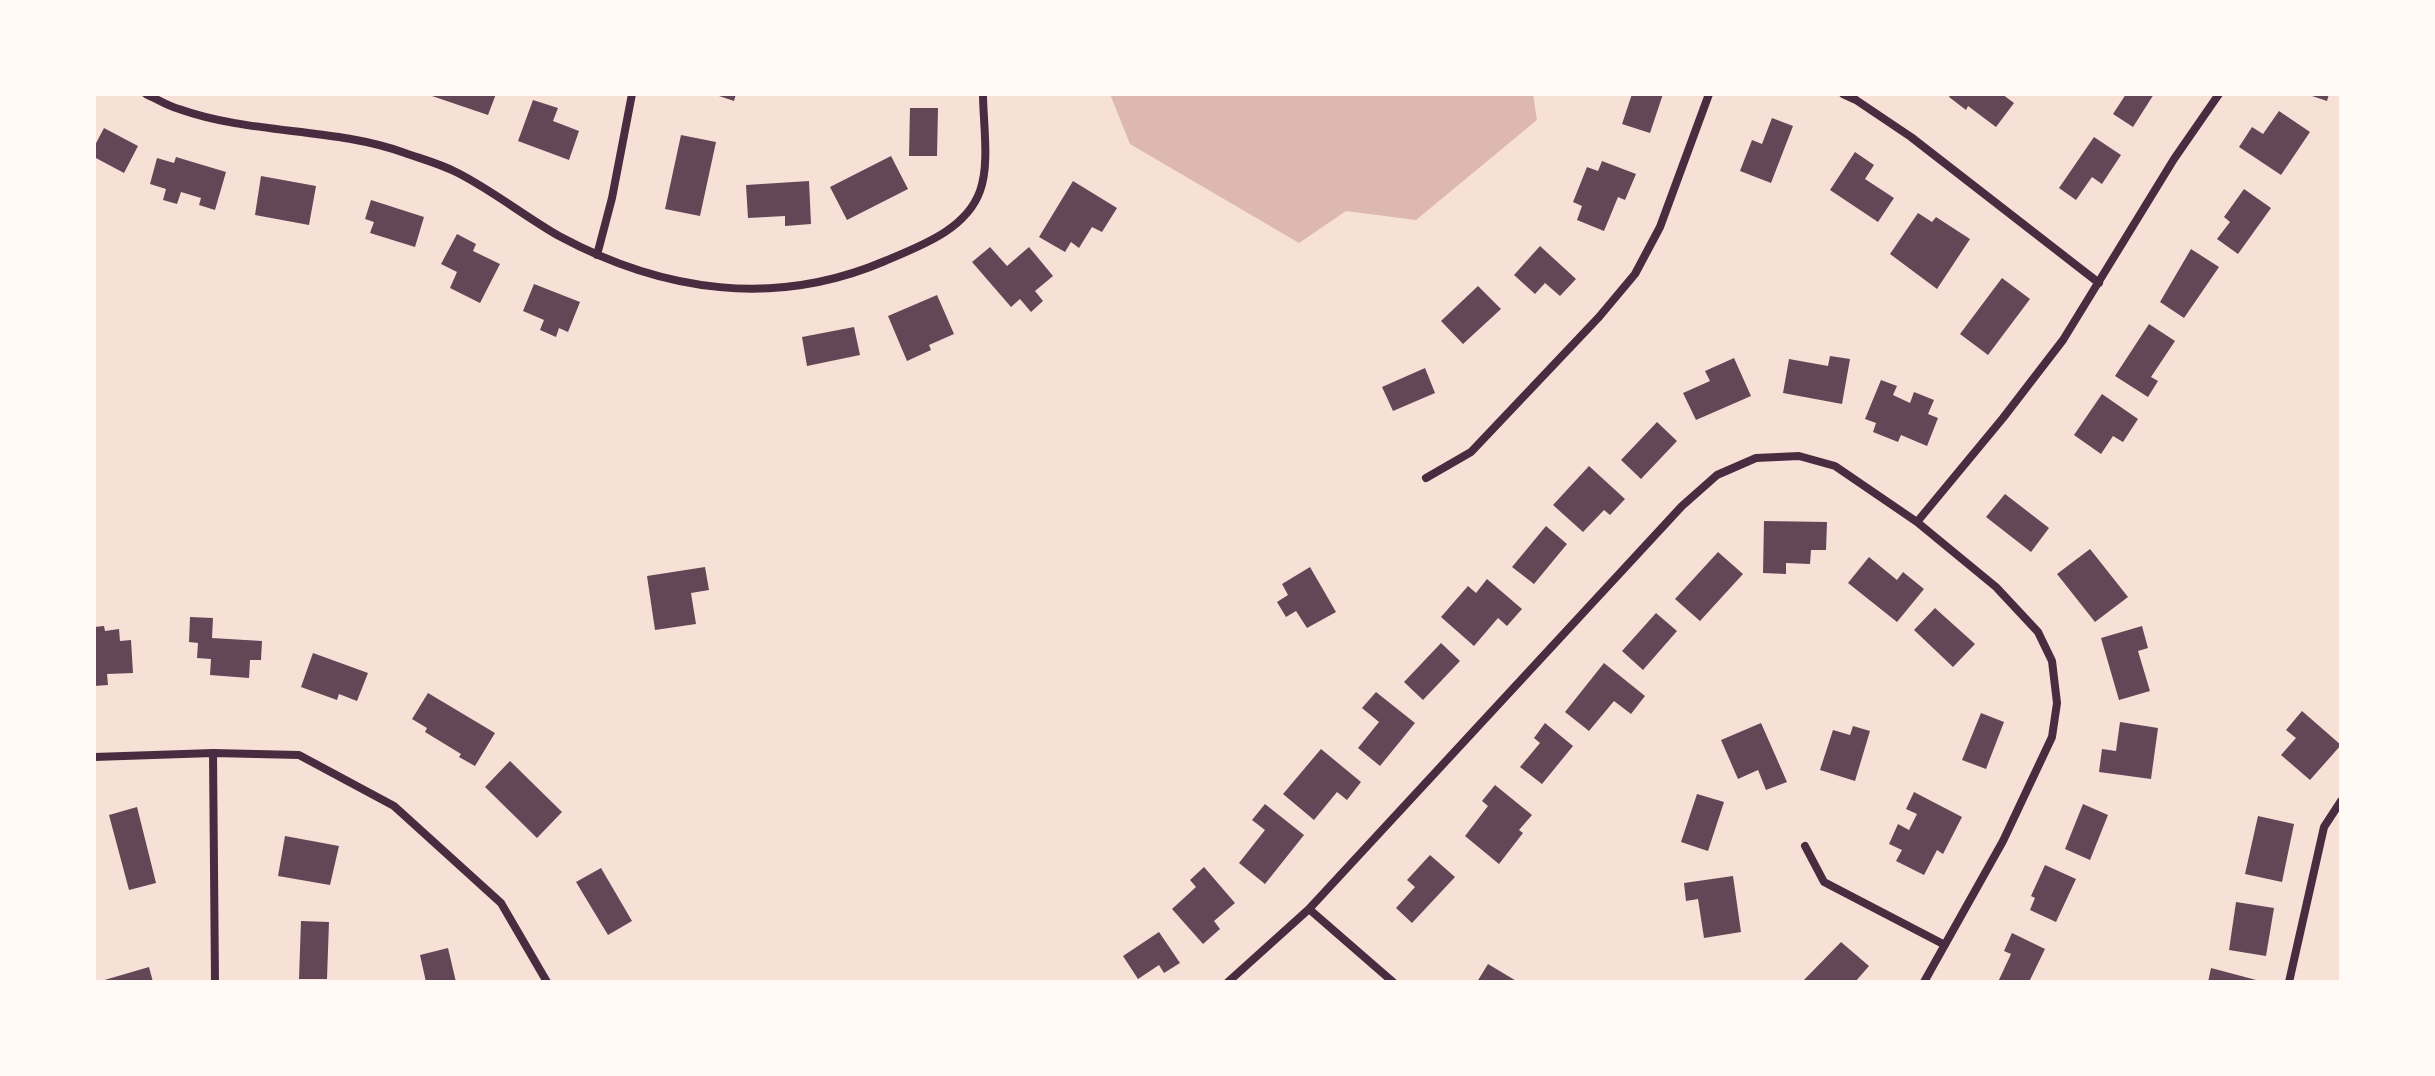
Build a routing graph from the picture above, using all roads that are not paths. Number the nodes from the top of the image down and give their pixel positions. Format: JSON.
{"nodes":[{"id":1,"x":146,"y":94,"type":"edge"},
{"id":2,"x":632,"y":94,"type":"edge"},
{"id":3,"x":983,"y":94,"type":"edge"},
{"id":4,"x":1709,"y":94,"type":"edge"},
{"id":5,"x":1843,"y":94,"type":"edge"},
{"id":6,"x":2219,"y":94,"type":"edge"},
{"id":7,"x":597,"y":255,"type":"junction"},
{"id":8,"x":2099,"y":283,"type":"junction"},
{"id":9,"x":1426,"y":478,"type":"dead end"},
{"id":10,"x":1917,"y":522,"type":"junction"},
{"id":11,"x":213,"y":753,"type":"junction"},
{"id":12,"x":94,"y":757,"type":"edge"},
{"id":13,"x":2341,"y":801,"type":"edge"},
{"id":14,"x":1805,"y":846,"type":"dead end"},
{"id":15,"x":1309,"y":909,"type":"junction"},
{"id":16,"x":1945,"y":945,"type":"junction"},
{"id":17,"x":215,"y":982,"type":"edge"},
{"id":18,"x":547,"y":982,"type":"edge"},
{"id":19,"x":1228,"y":982,"type":"edge"},
{"id":20,"x":1393,"y":982,"type":"edge"},
{"id":21,"x":1924,"y":982,"type":"edge"},
{"id":22,"x":2289,"y":982,"type":"edge"}],
"edges":[{"from":1,"to":7,"type":"street"},
{"from":2,"to":7,"type":"street"},
{"from":3,"to":7,"type":"street"},
{"from":4,"to":9,"type":"street"},
{"from":5,"to":8,"type":"street"},
{"from":6,"to":8,"type":"street"},
{"from":8,"to":10,"type":"street"},
{"from":10,"to":15,"type":"street"},
{"from":10,"to":16,"type":"street"},
{"from":11,"to":12,"type":"street"},
{"from":11,"to":17,"type":"street"},
{"from":11,"to":18,"type":"street"},
{"from":13,"to":22,"type":"street"},
{"from":14,"to":16,"type":"street"},
{"from":15,"to":19,"type":"street"},
{"from":15,"to":20,"type":"street"},
{"from":16,"to":21,"type":"street"}]}
